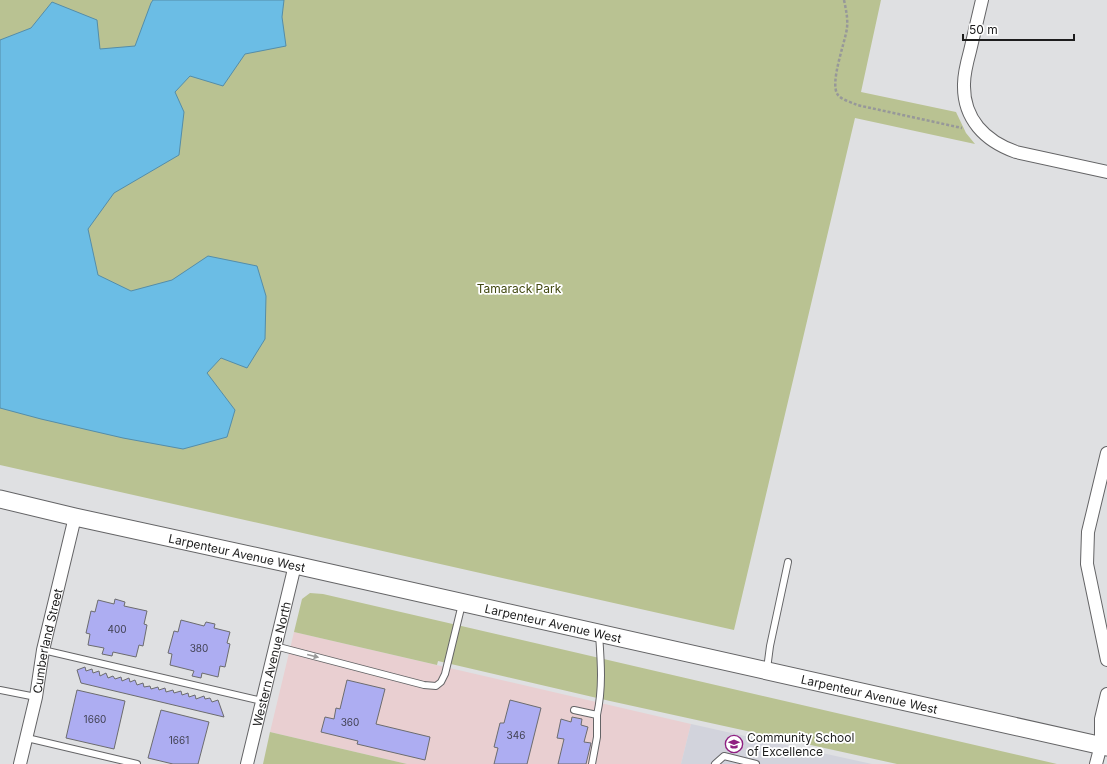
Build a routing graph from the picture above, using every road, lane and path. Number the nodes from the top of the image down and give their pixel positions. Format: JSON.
{"nodes":[{"id":1,"x":844,"y":0,"type":"edge"},
{"id":2,"x":982,"y":0,"type":"edge"},
{"id":3,"x":978,"y":128,"type":"junction"},
{"id":4,"x":1107,"y":172,"type":"edge"},
{"id":5,"x":1107,"y":453,"type":"edge"},
{"id":6,"x":0,"y":499,"type":"edge"},
{"id":7,"x":75,"y":517,"type":"junction"},
{"id":8,"x":788,"y":562,"type":"dead end"},
{"id":9,"x":295,"y":565,"type":"junction"},
{"id":10,"x":462,"y":602,"type":"junction"},
{"id":11,"x":598,"y":632,"type":"junction"},
{"id":12,"x":275,"y":646,"type":"junction"},
{"id":13,"x":44,"y":650,"type":"junction"},
{"id":14,"x":1107,"y":660,"type":"edge"},
{"id":15,"x":767,"y":670,"type":"junction"},
{"id":16,"x":0,"y":690,"type":"edge"},
{"id":17,"x":1107,"y":694,"type":"edge"},
{"id":18,"x":36,"y":698,"type":"junction"},
{"id":19,"x":262,"y":701,"type":"junction"},
{"id":20,"x":574,"y":710,"type":"dead end"},
{"id":21,"x":597,"y":715,"type":"junction"},
{"id":22,"x":27,"y":738,"type":"junction"},
{"id":23,"x":1104,"y":746,"type":"edge"},
{"id":24,"x":20,"y":764,"type":"edge"},
{"id":25,"x":137,"y":764,"type":"edge"},
{"id":26,"x":247,"y":764,"type":"edge"},
{"id":27,"x":592,"y":764,"type":"edge"},
{"id":28,"x":715,"y":764,"type":"edge"},
{"id":29,"x":756,"y":764,"type":"edge"},
{"id":30,"x":1096,"y":764,"type":"edge"}],
"edges":[{"from":1,"to":3,"type":"path"},
{"from":2,"to":3,"type":"street"},
{"from":3,"to":4,"type":"street"},
{"from":5,"to":14,"type":"street"},
{"from":6,"to":7,"type":"main road","name":"Larpenteur Avenue West"},
{"from":7,"to":9,"type":"main road","name":"Larpenteur Avenue West"},
{"from":7,"to":13,"type":"street","name":"Cumberland Street"},
{"from":8,"to":15,"type":"lane"},
{"from":9,"to":10,"type":"main road","name":"Larpenteur Avenue West"},
{"from":9,"to":12,"type":"street","name":"Western Avenue North"},
{"from":10,"to":11,"type":"main road","name":"Larpenteur Avenue West"},
{"from":12,"to":10,"type":"lane","one_way":true},
{"from":11,"to":15,"type":"main road","name":"Larpenteur Avenue West"},
{"from":11,"to":21,"type":"lane"},
{"from":12,"to":19,"type":"street","name":"Western Avenue North"},
{"from":13,"to":18,"type":"street","name":"Cumberland Street"},
{"from":13,"to":19,"type":"lane"},
{"from":15,"to":23,"type":"main road","name":"Larpenteur Avenue West"},
{"from":16,"to":18,"type":"lane"},
{"from":17,"to":23,"type":"street"},
{"from":18,"to":22,"type":"street","name":"Cumberland Street"},
{"from":19,"to":26,"type":"street","name":"Western Avenue North"},
{"from":20,"to":21,"type":"lane"},
{"from":21,"to":27,"type":"lane"},
{"from":22,"to":24,"type":"street","name":"Cumberland Street"},
{"from":22,"to":25,"type":"lane"},
{"from":23,"to":30,"type":"street"},
{"from":28,"to":29,"type":"lane"}]}
